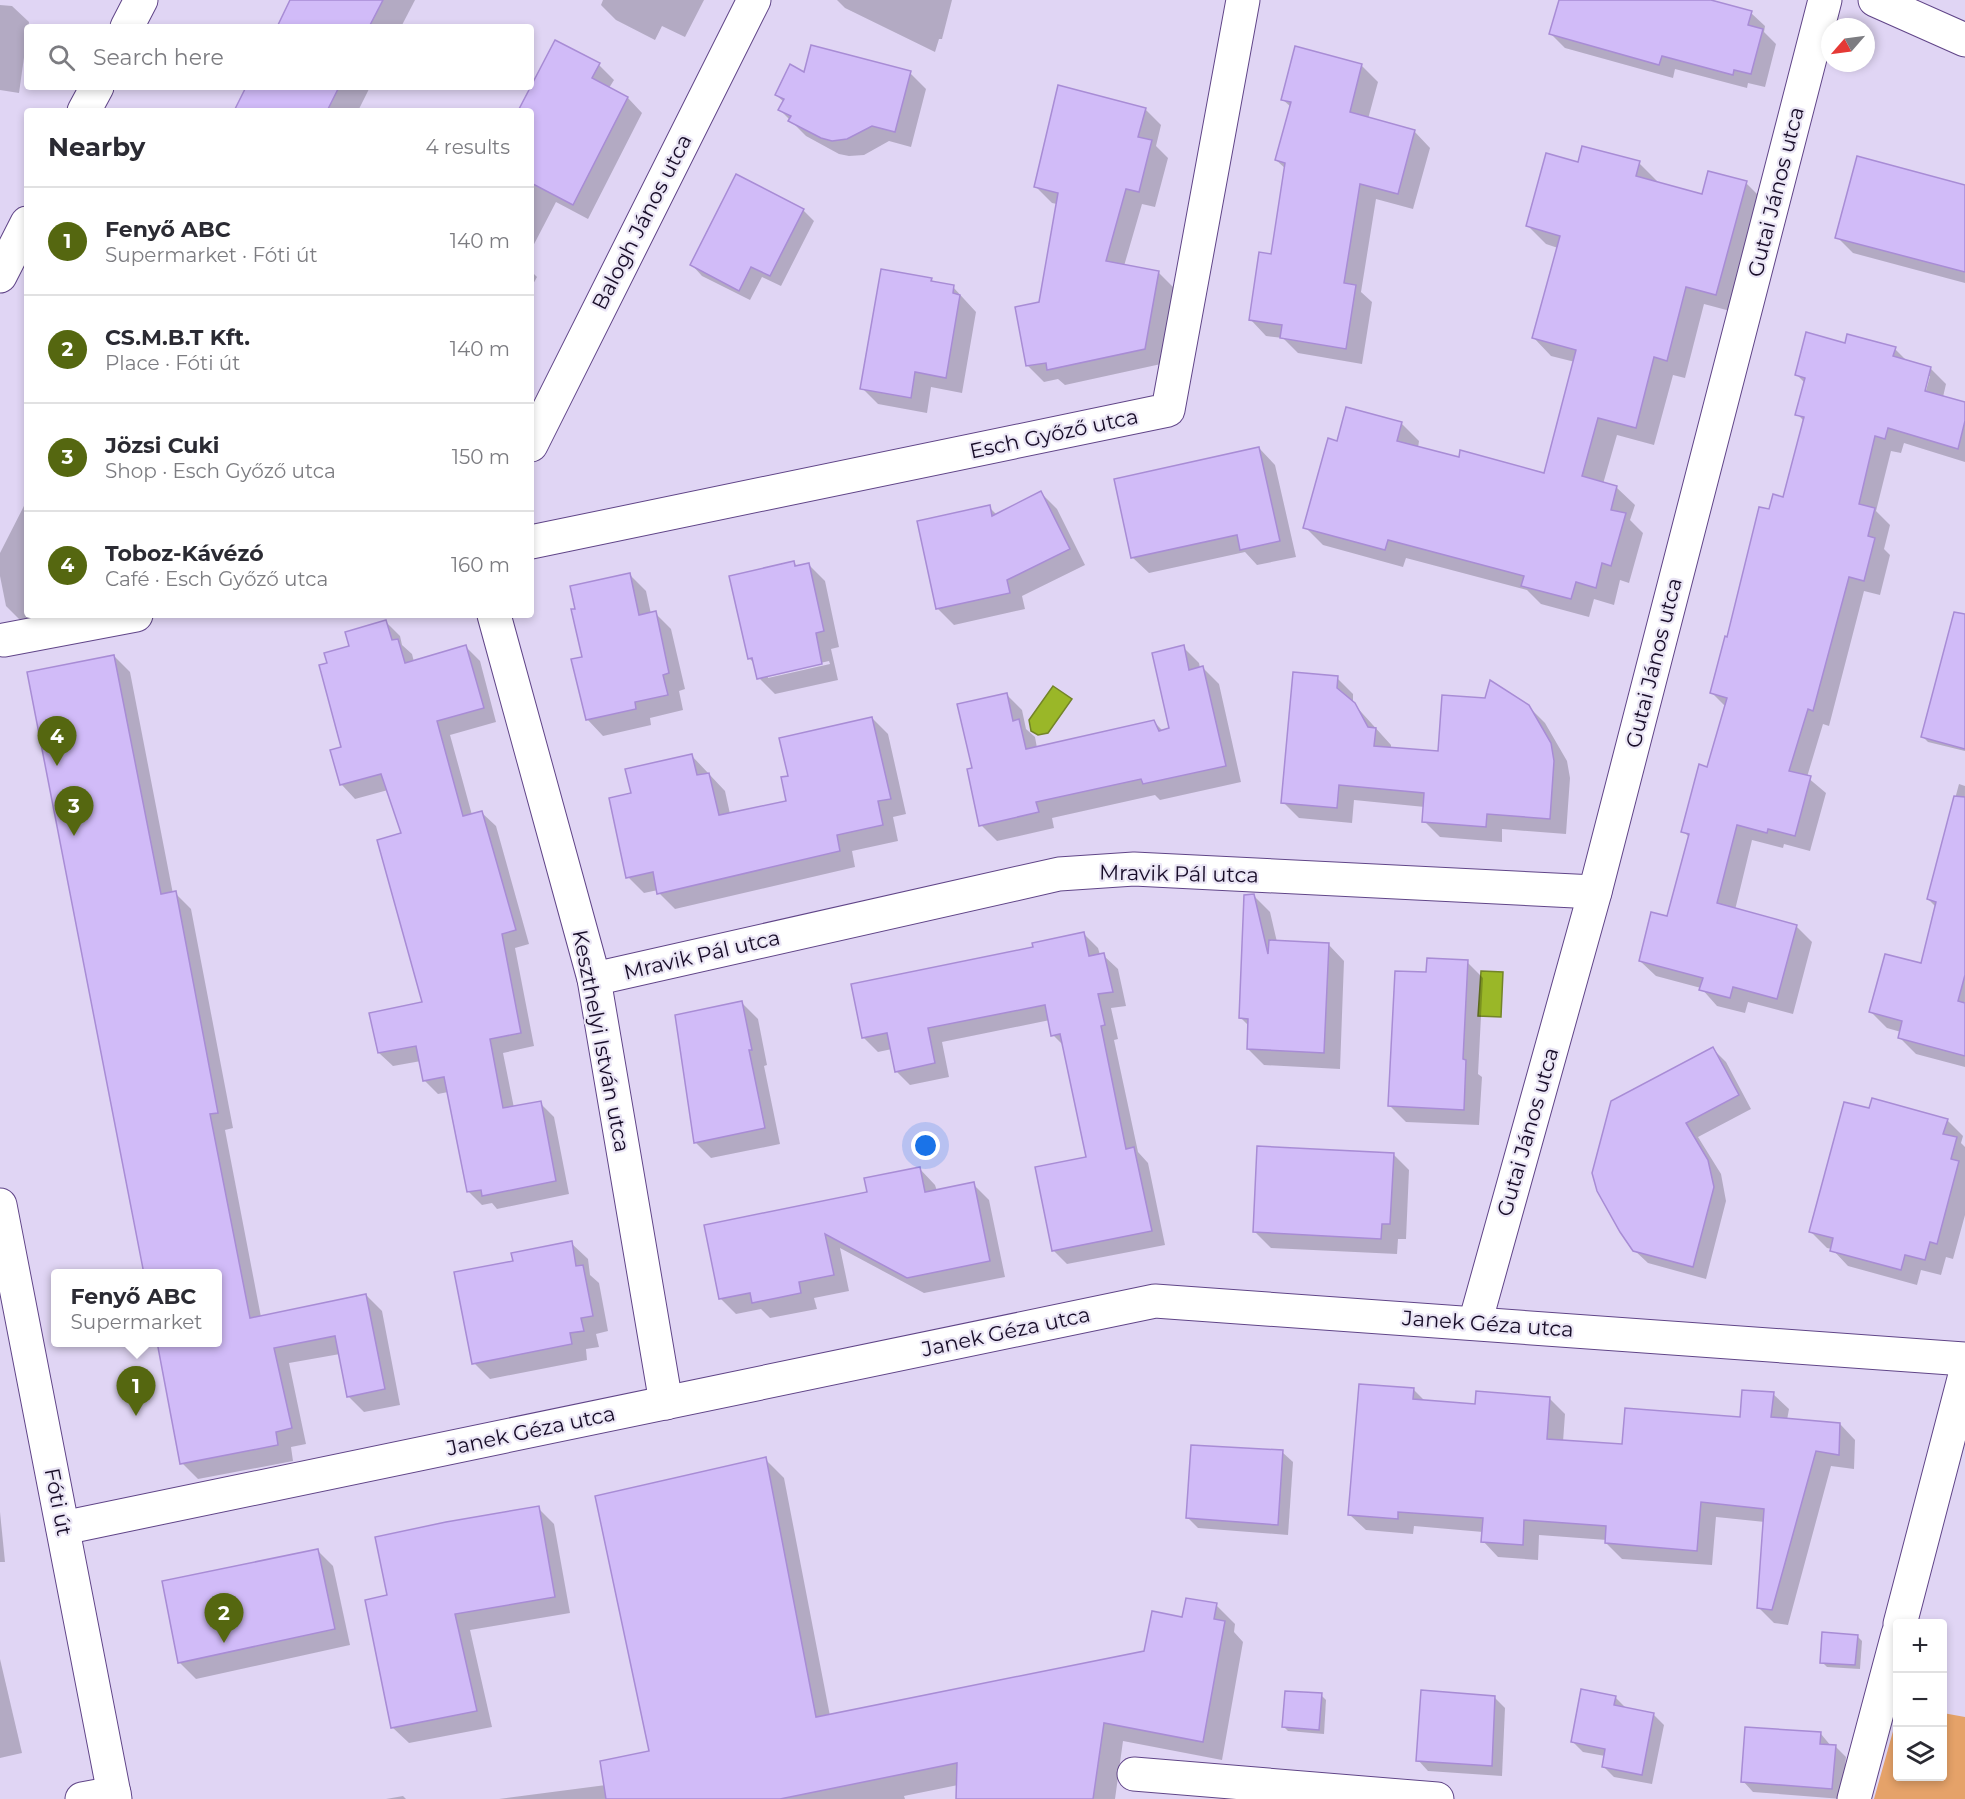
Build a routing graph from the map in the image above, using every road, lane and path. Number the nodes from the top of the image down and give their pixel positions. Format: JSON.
{"nodes":[{"id":1,"x":141,"y":0,"type":"edge"},
{"id":2,"x":754,"y":0,"type":"edge"},
{"id":3,"x":1243,"y":0,"type":"edge"},
{"id":4,"x":1825,"y":0,"type":"edge"},
{"id":5,"x":1875,"y":0,"type":"edge"},
{"id":6,"x":129,"y":24,"type":"edge"},
{"id":7,"x":1965,"y":40,"type":"edge"},
{"id":8,"x":95,"y":90,"type":"edge"},
{"id":9,"x":86,"y":108,"type":"edge"},
{"id":10,"x":24,"y":230,"type":"edge"},
{"id":11,"x":0,"y":276,"type":"edge"},
{"id":12,"x":534,"y":439,"type":"edge"},
{"id":13,"x":534,"y":541,"type":"edge"},
{"id":14,"x":120,"y":618,"type":"edge"},
{"id":15,"x":495,"y":618,"type":"edge"},
{"id":16,"x":4,"y":640,"type":"dead end"},
{"id":17,"x":1595,"y":892,"type":"junction"},
{"id":18,"x":594,"y":979,"type":"junction"},
{"id":19,"x":0,"y":1205,"type":"edge"},
{"id":20,"x":1475,"y":1323,"type":"junction"},
{"id":21,"x":1965,"y":1359,"type":"edge"},
{"id":22,"x":1965,"y":1375,"type":"edge"},
{"id":23,"x":666,"y":1403,"type":"junction"},
{"id":24,"x":63,"y":1528,"type":"junction"},
{"id":25,"x":1901,"y":1619,"type":"edge"},
{"id":26,"x":1893,"y":1653,"type":"edge"},
{"id":27,"x":1134,"y":1774,"type":"dead end"},
{"id":28,"x":115,"y":1796,"type":"edge"},
{"id":29,"x":82,"y":1799,"type":"edge"},
{"id":30,"x":1437,"y":1799,"type":"edge"},
{"id":31,"x":1854,"y":1799,"type":"edge"}],
"edges":[{"from":1,"to":6,"type":"street"},
{"from":2,"to":12,"type":"street","name":"Balogh János utca"},
{"from":3,"to":13,"type":"street","name":"Esch Győző utca"},
{"from":4,"to":17,"type":"street","name":"Gutai János utca"},
{"from":5,"to":7,"type":"street"},
{"from":8,"to":9,"type":"street"},
{"from":10,"to":11,"type":"street"},
{"from":14,"to":16,"type":"street"},
{"from":15,"to":18,"type":"street","name":"Keszthelyi István utca"},
{"from":17,"to":18,"type":"street","name":"Mravik Pál utca"},
{"from":17,"to":20,"type":"street","name":"Gutai János utca"},
{"from":18,"to":23,"type":"street","name":"Keszthelyi István utca"},
{"from":19,"to":24,"type":"street","name":"Fóti út"},
{"from":20,"to":21,"type":"street","name":"Janek Géza utca"},
{"from":20,"to":23,"type":"street","name":"Janek Géza utca"},
{"from":22,"to":25,"type":"street"},
{"from":23,"to":24,"type":"street","name":"Janek Géza utca"},
{"from":24,"to":28,"type":"street","name":"Fóti út"},
{"from":26,"to":31,"type":"street"},
{"from":27,"to":30,"type":"street"},
{"from":28,"to":29,"type":"street"}]}
